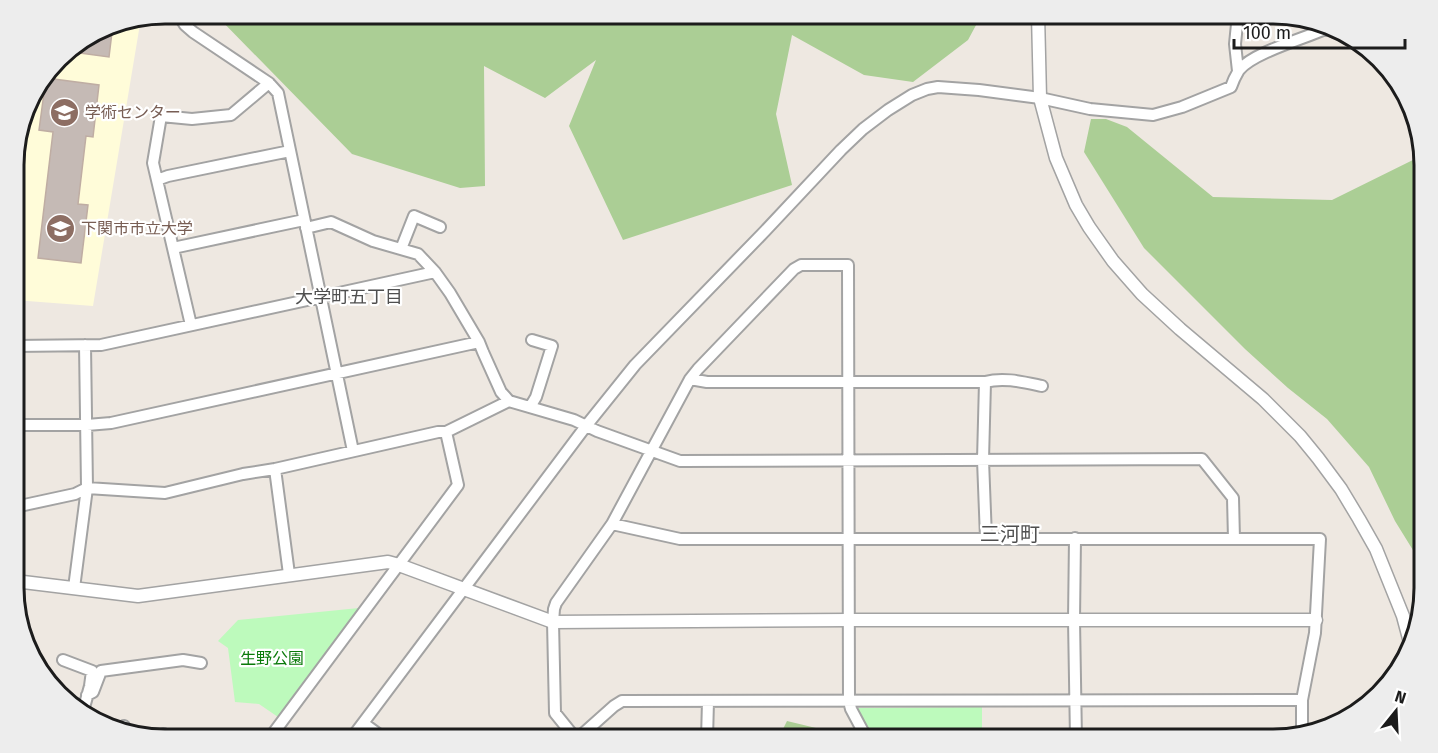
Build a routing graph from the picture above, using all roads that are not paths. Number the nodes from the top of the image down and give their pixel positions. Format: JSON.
{"nodes":[{"id":1,"x":184,"y":24,"type":"edge"},
{"id":2,"x":1038,"y":24,"type":"edge"},
{"id":3,"x":1237,"y":24,"type":"edge"},
{"id":4,"x":1319,"y":32,"type":"edge"},
{"id":5,"x":1238,"y":71,"type":"junction"},
{"id":6,"x":269,"y":83,"type":"junction"},
{"id":7,"x":1040,"y":98,"type":"junction"},
{"id":8,"x":290,"y":151,"type":"junction"},
{"id":9,"x":157,"y":180,"type":"junction"},
{"id":10,"x":305,"y":224,"type":"junction"},
{"id":11,"x":440,"y":227,"type":"dead end"},
{"id":12,"x":173,"y":248,"type":"junction"},
{"id":13,"x":401,"y":249,"type":"junction"},
{"id":14,"x":435,"y":272,"type":"junction"},
{"id":15,"x":321,"y":297,"type":"junction"},
{"id":16,"x":191,"y":325,"type":"junction"},
{"id":17,"x":532,"y":340,"type":"dead end"},
{"id":18,"x":479,"y":342,"type":"junction"},
{"id":19,"x":85,"y":345,"type":"junction"},
{"id":20,"x":24,"y":346,"type":"edge"},
{"id":21,"x":337,"y":373,"type":"junction"},
{"id":22,"x":690,"y":379,"type":"junction"},
{"id":23,"x":848,"y":382,"type":"junction"},
{"id":24,"x":985,"y":382,"type":"junction"},
{"id":25,"x":1042,"y":386,"type":"dead end"},
{"id":26,"x":509,"y":401,"type":"junction"},
{"id":27,"x":530,"y":407,"type":"junction"},
{"id":28,"x":24,"y":425,"type":"edge"},
{"id":29,"x":87,"y":425,"type":"junction"},
{"id":30,"x":586,"y":426,"type":"junction"},
{"id":31,"x":446,"y":432,"type":"junction"},
{"id":32,"x":353,"y":451,"type":"junction"},
{"id":33,"x":652,"y":451,"type":"junction"},
{"id":34,"x":848,"y":460,"type":"junction"},
{"id":35,"x":984,"y":460,"type":"junction"},
{"id":36,"x":275,"y":469,"type":"junction"},
{"id":37,"x":87,"y":488,"type":"junction"},
{"id":38,"x":24,"y":505,"type":"edge"},
{"id":39,"x":612,"y":524,"type":"junction"},
{"id":40,"x":986,"y":538,"type":"junction"},
{"id":41,"x":1075,"y":538,"type":"junction"},
{"id":42,"x":849,"y":539,"type":"junction"},
{"id":43,"x":1234,"y":539,"type":"junction"},
{"id":44,"x":399,"y":565,"type":"junction"},
{"id":45,"x":289,"y":574,"type":"junction"},
{"id":46,"x":24,"y":581,"type":"edge"},
{"id":47,"x":74,"y":588,"type":"junction"},
{"id":48,"x":463,"y":590,"type":"junction"},
{"id":49,"x":849,"y":620,"type":"junction"},
{"id":50,"x":1074,"y":620,"type":"junction"},
{"id":51,"x":1316,"y":620,"type":"junction"},
{"id":52,"x":553,"y":622,"type":"junction"},
{"id":53,"x":1407,"y":632,"type":"edge"},
{"id":54,"x":63,"y":660,"type":"dead end"},
{"id":55,"x":201,"y":663,"type":"dead end"},
{"id":56,"x":87,"y":695,"type":"junction"},
{"id":57,"x":1302,"y":700,"type":"junction"},
{"id":58,"x":708,"y":701,"type":"junction"},
{"id":59,"x":849,"y":701,"type":"junction"},
{"id":60,"x":1076,"y":701,"type":"junction"},
{"id":61,"x":85,"y":703,"type":"edge"},
{"id":62,"x":363,"y":723,"type":"junction"},
{"id":63,"x":1302,"y":726,"type":"edge"},
{"id":64,"x":277,"y":729,"type":"edge"},
{"id":65,"x":359,"y":729,"type":"edge"},
{"id":66,"x":371,"y":729,"type":"edge"},
{"id":67,"x":569,"y":729,"type":"edge"},
{"id":68,"x":588,"y":729,"type":"edge"},
{"id":69,"x":707,"y":729,"type":"edge"},
{"id":70,"x":862,"y":729,"type":"edge"},
{"id":71,"x":1076,"y":729,"type":"edge"}],
"edges":[{"from":1,"to":6,"type":"street"},
{"from":2,"to":7,"type":"street"},
{"from":3,"to":5,"type":"street"},
{"from":4,"to":5,"type":"street"},
{"from":5,"to":7,"type":"street"},
{"from":6,"to":8,"type":"street"},
{"from":6,"to":9,"type":"street"},
{"from":7,"to":30,"type":"street"},
{"from":7,"to":53,"type":"street"},
{"from":8,"to":9,"type":"street"},
{"from":8,"to":10,"type":"street"},
{"from":9,"to":12,"type":"street"},
{"from":10,"to":12,"type":"street"},
{"from":10,"to":13,"type":"street"},
{"from":10,"to":15,"type":"street"},
{"from":11,"to":13,"type":"street"},
{"from":12,"to":16,"type":"street"},
{"from":13,"to":14,"type":"street"},
{"from":14,"to":15,"type":"street"},
{"from":14,"to":18,"type":"street"},
{"from":15,"to":16,"type":"street"},
{"from":15,"to":21,"type":"street"},
{"from":16,"to":19,"type":"street"},
{"from":17,"to":27,"type":"street"},
{"from":18,"to":21,"type":"street"},
{"from":18,"to":26,"type":"street"},
{"from":19,"to":20,"type":"street"},
{"from":19,"to":29,"type":"street"},
{"from":21,"to":29,"type":"street"},
{"from":21,"to":32,"type":"street"},
{"from":22,"to":23,"type":"street"},
{"from":22,"to":23,"type":"street"},
{"from":22,"to":33,"type":"street"},
{"from":23,"to":24,"type":"street"},
{"from":23,"to":34,"type":"street"},
{"from":24,"to":25,"type":"street"},
{"from":24,"to":35,"type":"street"},
{"from":26,"to":27,"type":"street"},
{"from":26,"to":31,"type":"street"},
{"from":27,"to":30,"type":"street"},
{"from":28,"to":29,"type":"street"},
{"from":29,"to":37,"type":"street"},
{"from":30,"to":33,"type":"street"},
{"from":30,"to":48,"type":"street"},
{"from":31,"to":32,"type":"street"},
{"from":31,"to":44,"type":"street"},
{"from":32,"to":36,"type":"street"},
{"from":33,"to":34,"type":"street"},
{"from":33,"to":39,"type":"street"},
{"from":34,"to":35,"type":"street"},
{"from":34,"to":42,"type":"street"},
{"from":35,"to":40,"type":"street"},
{"from":35,"to":43,"type":"street"},
{"from":36,"to":37,"type":"street"},
{"from":36,"to":45,"type":"street"},
{"from":37,"to":38,"type":"street"},
{"from":37,"to":47,"type":"street"},
{"from":39,"to":42,"type":"street"},
{"from":39,"to":52,"type":"street"},
{"from":40,"to":41,"type":"street"},
{"from":40,"to":42,"type":"street"},
{"from":41,"to":43,"type":"street"},
{"from":41,"to":50,"type":"street"},
{"from":42,"to":49,"type":"street"},
{"from":43,"to":51,"type":"street"},
{"from":44,"to":45,"type":"street"},
{"from":44,"to":48,"type":"street"},
{"from":44,"to":64,"type":"street"},
{"from":45,"to":47,"type":"street"},
{"from":46,"to":47,"type":"street"},
{"from":48,"to":52,"type":"street"},
{"from":48,"to":62,"type":"street"},
{"from":49,"to":50,"type":"street"},
{"from":49,"to":52,"type":"street"},
{"from":49,"to":59,"type":"street"},
{"from":50,"to":51,"type":"street"},
{"from":50,"to":60,"type":"street"},
{"from":51,"to":57,"type":"street"},
{"from":52,"to":67,"type":"street"},
{"from":54,"to":56,"type":"street"},
{"from":55,"to":56,"type":"street"},
{"from":56,"to":61,"type":"street"},
{"from":57,"to":60,"type":"street"},
{"from":57,"to":63,"type":"street"},
{"from":58,"to":59,"type":"street"},
{"from":58,"to":68,"type":"street"},
{"from":58,"to":69,"type":"street"},
{"from":59,"to":60,"type":"street"},
{"from":59,"to":70,"type":"street"},
{"from":60,"to":71,"type":"street"},
{"from":62,"to":65,"type":"street"},
{"from":62,"to":66,"type":"street"}]}
